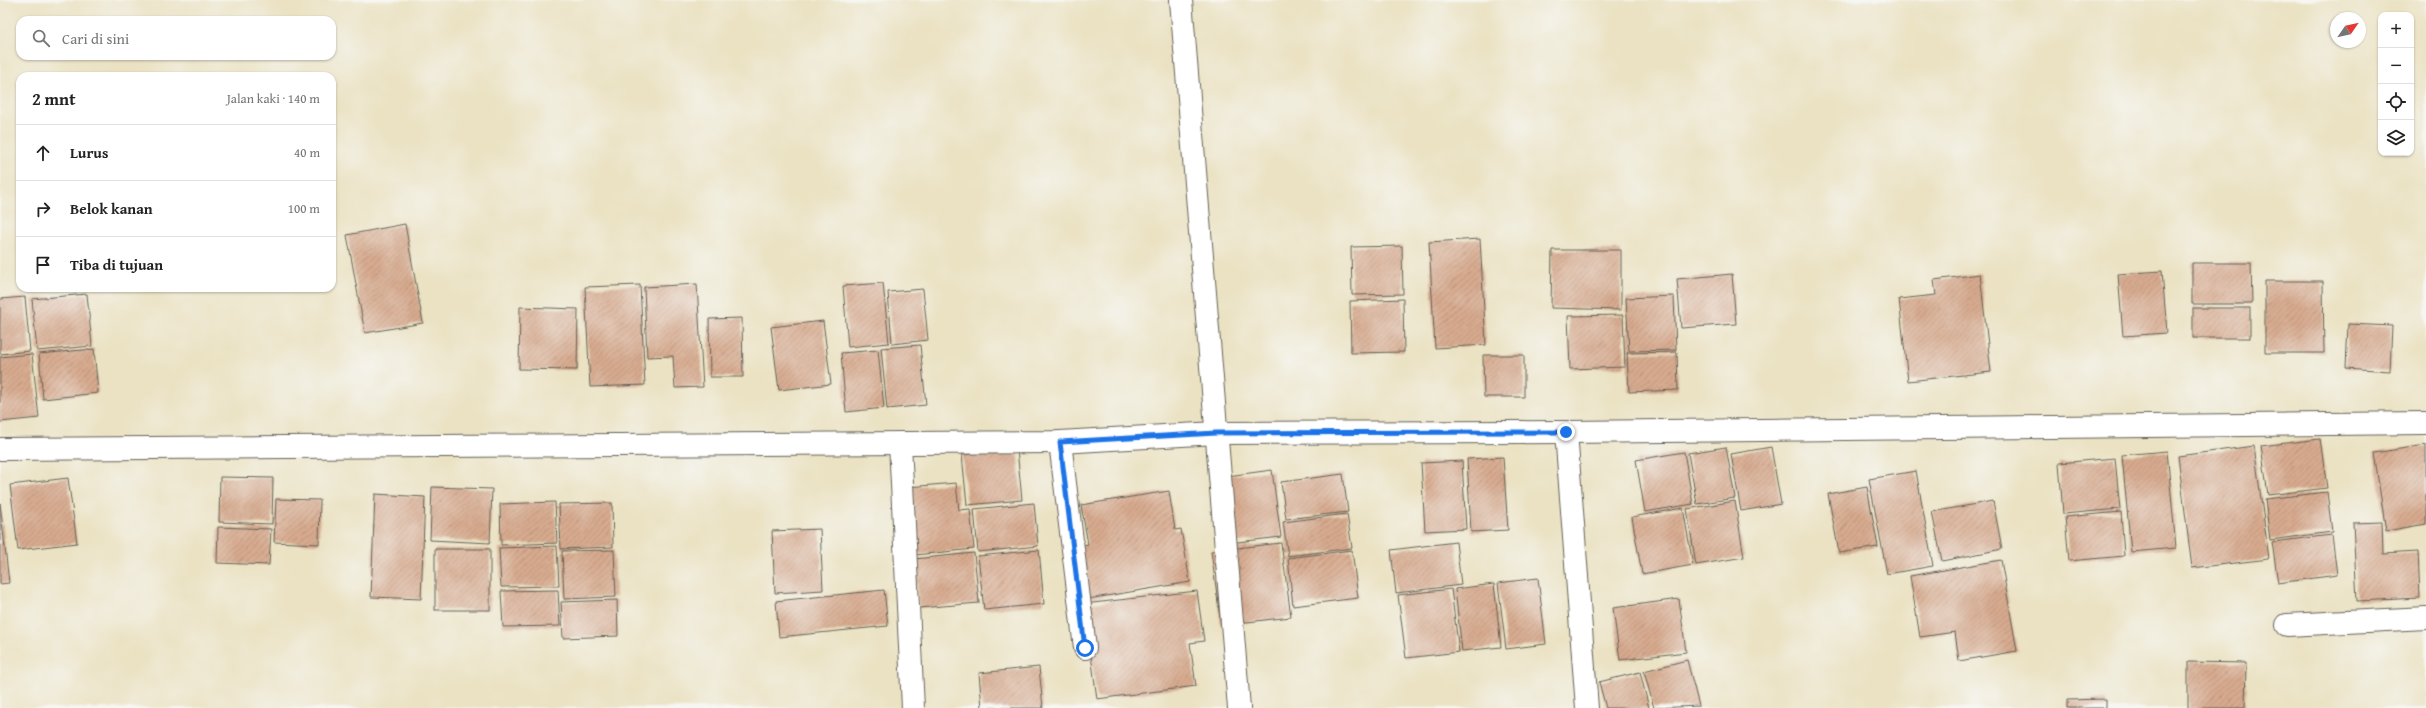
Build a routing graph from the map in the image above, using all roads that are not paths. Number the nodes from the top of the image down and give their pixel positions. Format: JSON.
{"nodes":[{"id":1,"x":1181,"y":0,"type":"edge"},
{"id":2,"x":2426,"y":423,"type":"edge"},
{"id":3,"x":1566,"y":432,"type":"junction"},
{"id":4,"x":1216,"y":433,"type":"junction"},
{"id":5,"x":1060,"y":442,"type":"junction"},
{"id":6,"x":900,"y":443,"type":"junction"},
{"id":7,"x":0,"y":449,"type":"edge"},
{"id":8,"x":2426,"y":618,"type":"edge"},
{"id":9,"x":2287,"y":625,"type":"dead end"},
{"id":10,"x":1085,"y":648,"type":"dead end"},
{"id":11,"x":913,"y":708,"type":"edge"},
{"id":12,"x":1239,"y":708,"type":"edge"},
{"id":13,"x":1587,"y":708,"type":"edge"}],
"edges":[{"from":1,"to":4,"type":"street"},
{"from":2,"to":3,"type":"street"},
{"from":3,"to":4,"type":"street"},
{"from":3,"to":13,"type":"street"},
{"from":4,"to":5,"type":"street"},
{"from":4,"to":12,"type":"street"},
{"from":5,"to":6,"type":"street"},
{"from":5,"to":10,"type":"street"},
{"from":6,"to":7,"type":"street"},
{"from":6,"to":11,"type":"street"},
{"from":8,"to":9,"type":"street"}]}
